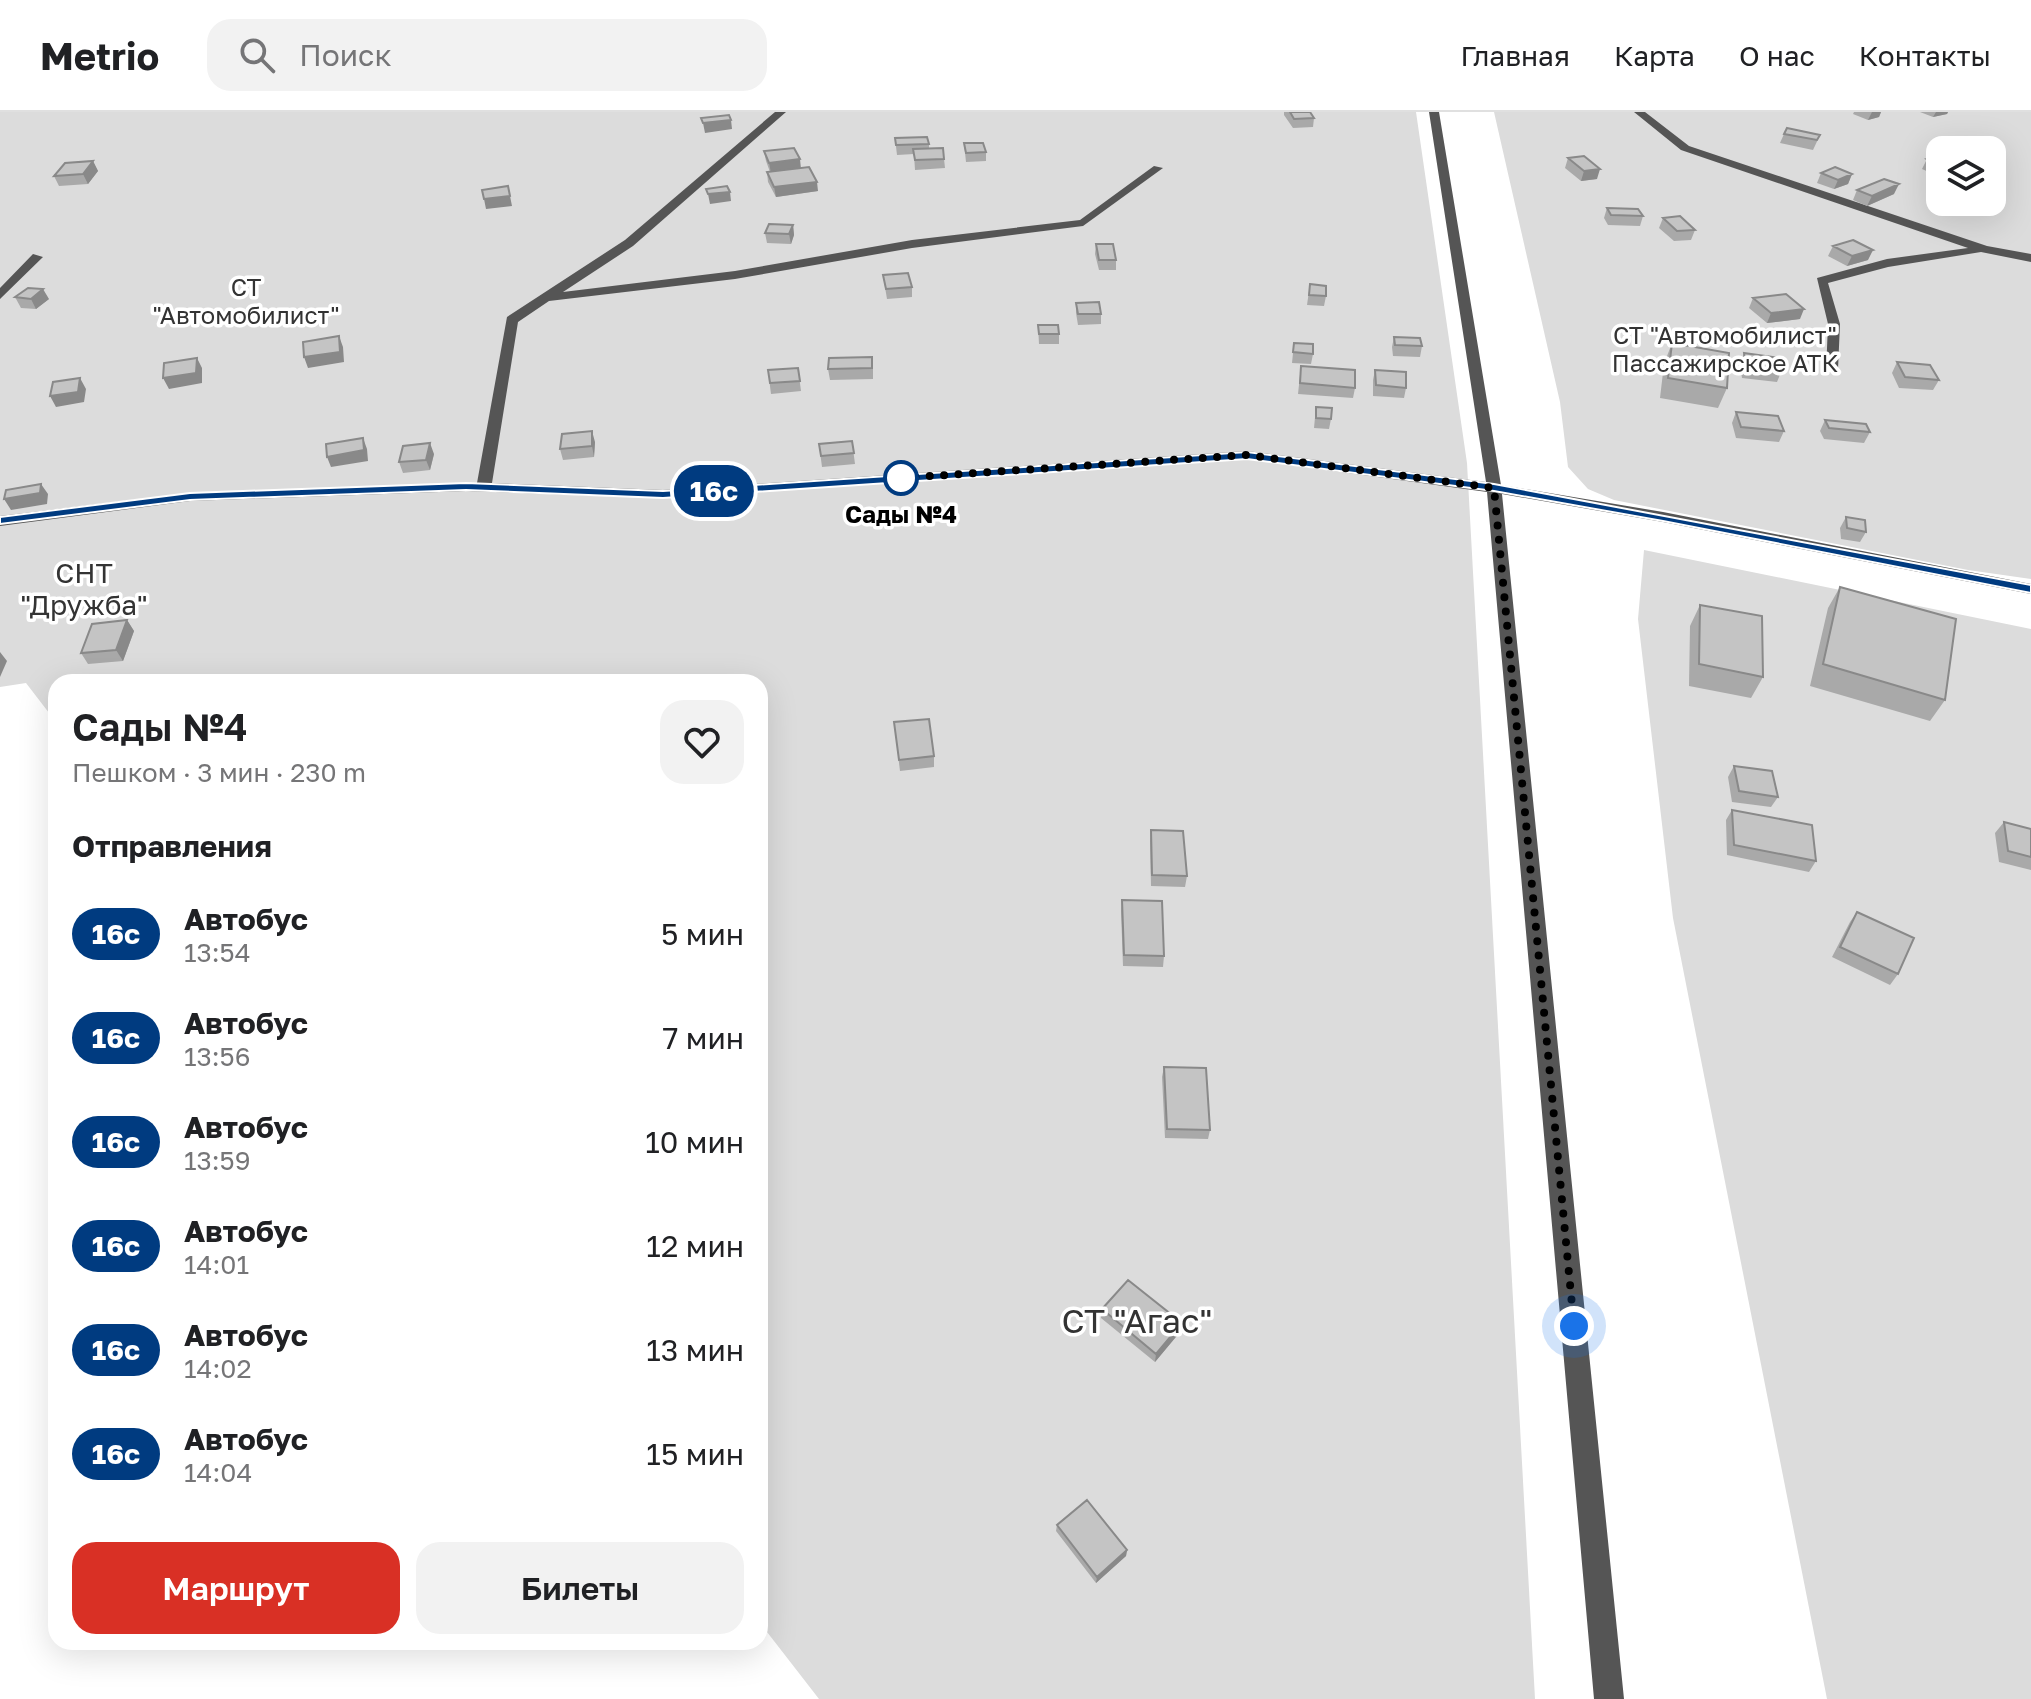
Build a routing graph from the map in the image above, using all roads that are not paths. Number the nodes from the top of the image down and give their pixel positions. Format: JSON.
{"nodes":[{"id":1,"x":781,"y":112,"type":"edge"},
{"id":2,"x":1434,"y":112,"type":"edge"},
{"id":3,"x":1639,"y":112,"type":"edge"},
{"id":4,"x":1158,"y":168,"type":"dead end"},
{"id":5,"x":1984,"y":249,"type":"junction"},
{"id":6,"x":37,"y":257,"type":"dead end"},
{"id":7,"x":2031,"y":258,"type":"edge"},
{"id":8,"x":0,"y":295,"type":"edge"},
{"id":9,"x":544,"y":298,"type":"junction"},
{"id":10,"x":1831,"y":369,"type":"dead end"},
{"id":11,"x":484,"y":488,"type":"junction"},
{"id":12,"x":1494,"y":488,"type":"junction"},
{"id":13,"x":0,"y":521,"type":"edge"},
{"id":14,"x":2031,"y":589,"type":"edge"},
{"id":15,"x":1609,"y":1699,"type":"edge"}],
"edges":[{"from":1,"to":9,"type":"street"},
{"from":2,"to":12,"type":"street"},
{"from":3,"to":5,"type":"street"},
{"from":4,"to":9,"type":"street"},
{"from":5,"to":7,"type":"street"},
{"from":5,"to":10,"type":"street"},
{"from":6,"to":8,"type":"street"},
{"from":9,"to":11,"type":"street"},
{"from":11,"to":12,"type":"street"},
{"from":11,"to":13,"type":"street"},
{"from":12,"to":14,"type":"street"},
{"from":12,"to":15,"type":"street"}]}
